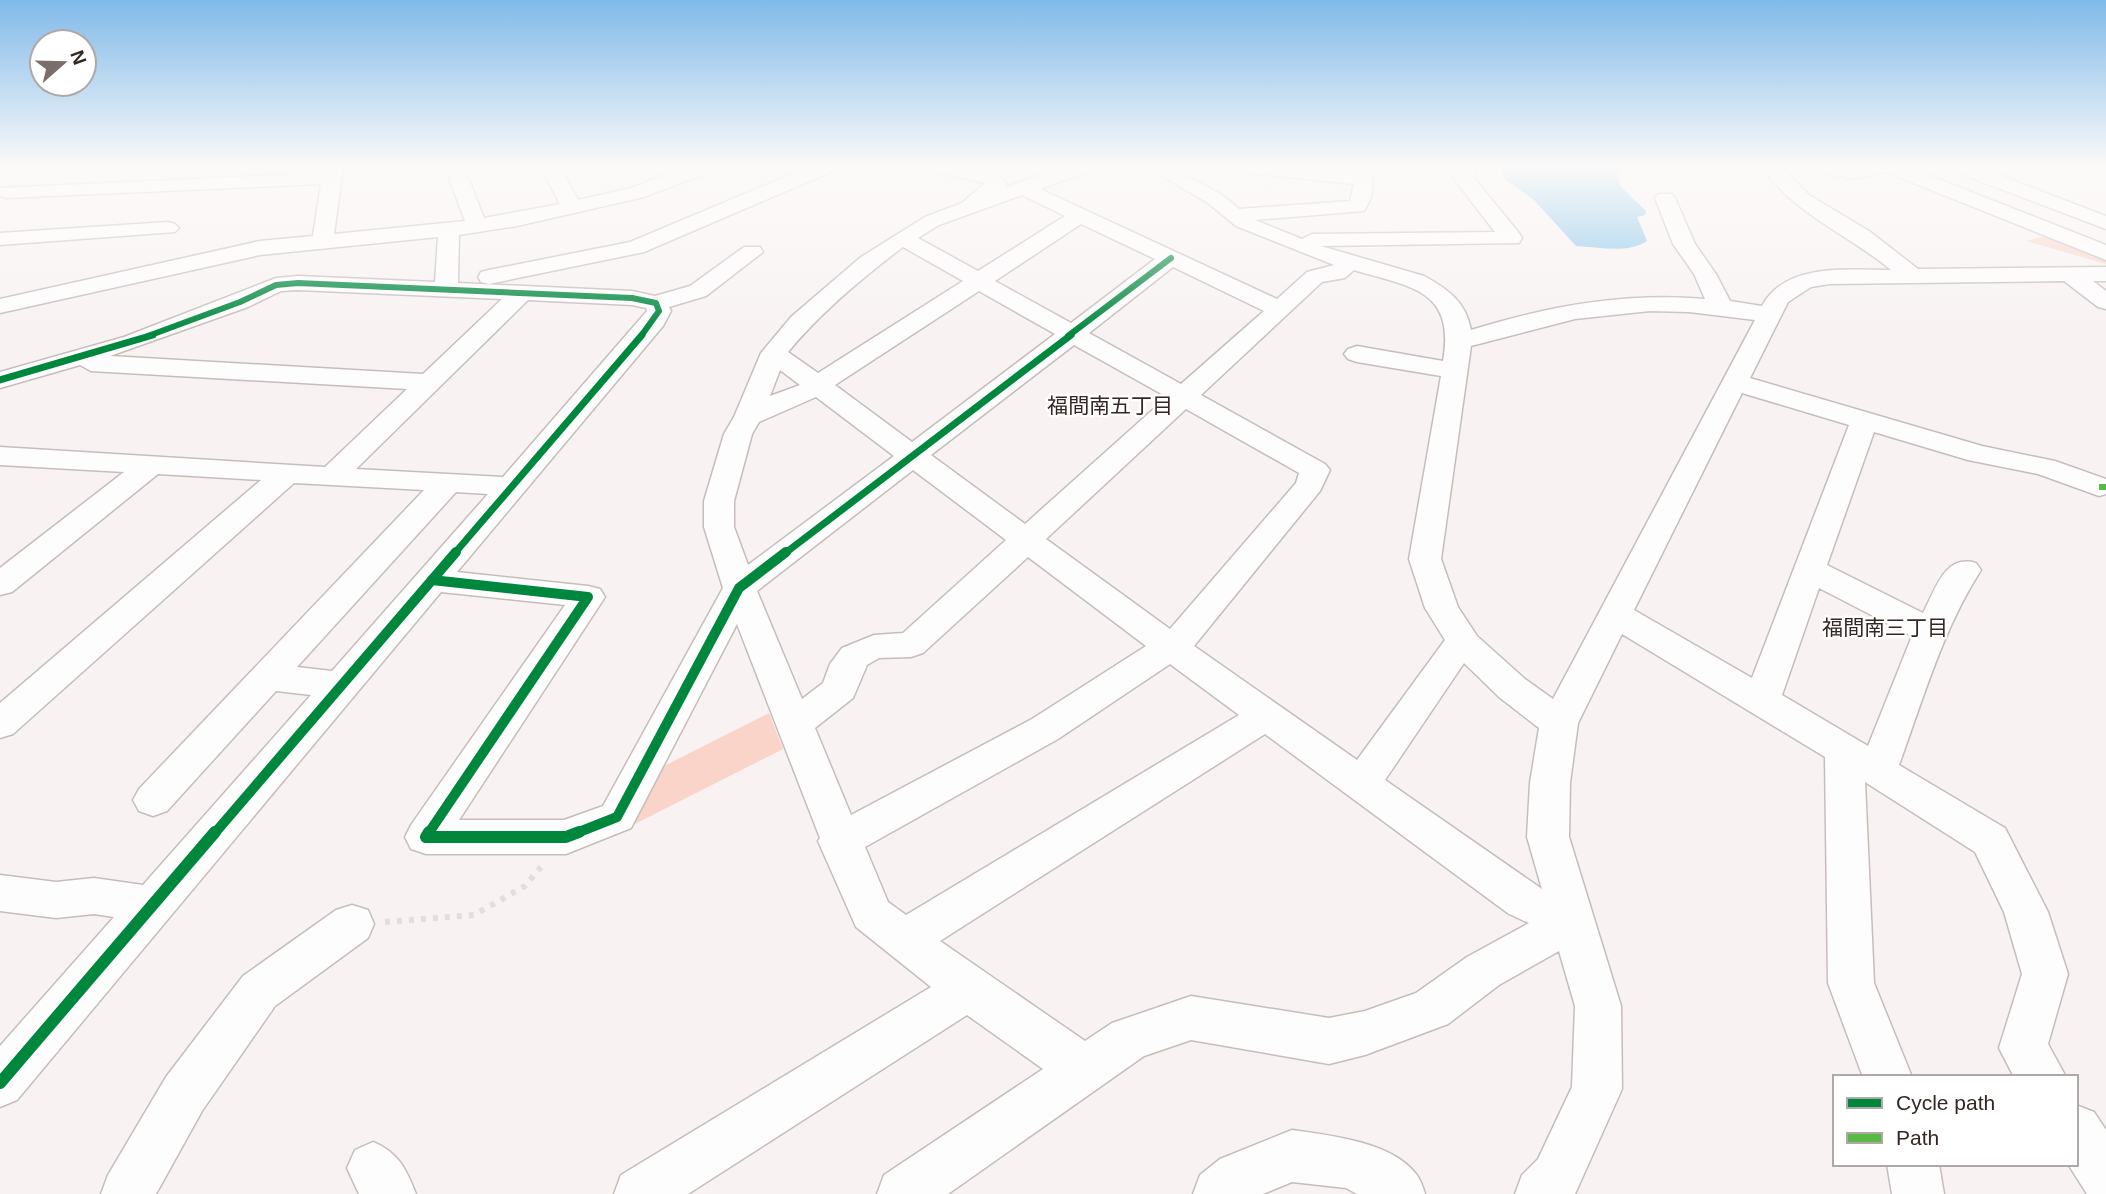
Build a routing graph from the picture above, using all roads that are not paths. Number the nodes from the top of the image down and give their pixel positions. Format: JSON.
{"nodes":[{"id":1,"x":168,"y":223,"type":"edge"},
{"id":2,"x":325,"y":223,"type":"edge"},
{"id":3,"x":476,"y":223,"type":"edge"},
{"id":4,"x":494,"y":223,"type":"edge"},
{"id":5,"x":617,"y":223,"type":"edge"},
{"id":6,"x":694,"y":223,"type":"edge"},
{"id":7,"x":929,"y":223,"type":"edge"},
{"id":8,"x":1069,"y":223,"type":"edge"},
{"id":9,"x":1097,"y":223,"type":"edge"},
{"id":10,"x":1247,"y":223,"type":"edge"},
{"id":11,"x":1499,"y":223,"type":"edge"},
{"id":12,"x":1675,"y":223,"type":"edge"},
{"id":13,"x":1836,"y":223,"type":"edge"},
{"id":14,"x":2030,"y":223,"type":"edge"},
{"id":15,"x":477,"y":226,"type":"junction"},
{"id":16,"x":167,"y":228,"type":"junction"},
{"id":17,"x":449,"y":230,"type":"junction"},
{"id":18,"x":29,"y":237,"type":"junction"},
{"id":19,"x":902,"y":238,"type":"junction"},
{"id":20,"x":0,"y":239,"type":"edge"},
{"id":21,"x":2106,"y":239,"type":"edge"},
{"id":22,"x":323,"y":240,"type":"junction"},
{"id":23,"x":1285,"y":240,"type":"junction"},
{"id":24,"x":2081,"y":243,"type":"junction"},
{"id":25,"x":636,"y":247,"type":"junction"},
{"id":26,"x":752,"y":252,"type":"dead end"},
{"id":27,"x":2106,"y":253,"type":"edge"},
{"id":28,"x":1321,"y":254,"type":"junction"},
{"id":29,"x":1171,"y":258,"type":"junction"},
{"id":30,"x":0,"y":261,"type":"edge"},
{"id":31,"x":1351,"y":262,"type":"junction"},
{"id":32,"x":160,"y":270,"type":"junction"},
{"id":33,"x":2069,"y":274,"type":"junction"},
{"id":34,"x":2106,"y":274,"type":"edge"},
{"id":35,"x":1913,"y":276,"type":"junction"},
{"id":36,"x":489,"y":277,"type":"dead end"},
{"id":37,"x":1315,"y":277,"type":"junction"},
{"id":38,"x":978,"y":281,"type":"junction"},
{"id":39,"x":446,"y":290,"type":"junction"},
{"id":40,"x":522,"y":293,"type":"junction"},
{"id":41,"x":593,"y":296,"type":"junction"},
{"id":42,"x":2106,"y":302,"type":"edge"},
{"id":43,"x":656,"y":303,"type":"junction"},
{"id":44,"x":1720,"y":305,"type":"junction"},
{"id":45,"x":0,"y":306,"type":"edge"},
{"id":46,"x":1279,"y":309,"type":"junction"},
{"id":47,"x":1770,"y":315,"type":"junction"},
{"id":48,"x":1072,"y":334,"type":"junction"},
{"id":49,"x":774,"y":353,"type":"junction"},
{"id":50,"x":1357,"y":354,"type":"dead end"},
{"id":51,"x":1456,"y":356,"type":"junction"},
{"id":52,"x":75,"y":360,"type":"junction"},
{"id":53,"x":0,"y":380,"type":"edge"},
{"id":54,"x":427,"y":382,"type":"junction"},
{"id":55,"x":1737,"y":383,"type":"junction"},
{"id":56,"x":818,"y":385,"type":"junction"},
{"id":57,"x":1184,"y":397,"type":"junction"},
{"id":58,"x":748,"y":417,"type":"junction"},
{"id":59,"x":1864,"y":420,"type":"junction"},
{"id":60,"x":913,"y":455,"type":"junction"},
{"id":61,"x":8,"y":463,"type":"edge"},
{"id":62,"x":152,"y":466,"type":"junction"},
{"id":63,"x":286,"y":474,"type":"junction"},
{"id":64,"x":332,"y":476,"type":"junction"},
{"id":65,"x":448,"y":484,"type":"junction"},
{"id":66,"x":513,"y":487,"type":"junction"},
{"id":67,"x":2099,"y":487,"type":"dead end"},
{"id":68,"x":1029,"y":540,"type":"junction"},
{"id":69,"x":1811,"y":570,"type":"junction"},
{"id":70,"x":1965,"y":570,"type":"dead end"},
{"id":71,"x":432,"y":580,"type":"junction"},
{"id":72,"x":0,"y":584,"type":"edge"},
{"id":73,"x":738,"y":588,"type":"junction"},
{"id":74,"x":1615,"y":614,"type":"junction"},
{"id":75,"x":1931,"y":631,"type":"junction"},
{"id":76,"x":1465,"y":644,"type":"junction"},
{"id":77,"x":1171,"y":647,"type":"junction"},
{"id":78,"x":266,"y":677,"type":"junction"},
{"id":79,"x":342,"y":685,"type":"junction"},
{"id":80,"x":1762,"y":700,"type":"junction"},
{"id":81,"x":1266,"y":716,"type":"junction"},
{"id":82,"x":1559,"y":723,"type":"junction"},
{"id":83,"x":0,"y":724,"type":"edge"},
{"id":84,"x":793,"y":725,"type":"junction"},
{"id":85,"x":1861,"y":760,"type":"junction"},
{"id":86,"x":1361,"y":785,"type":"junction"},
{"id":87,"x":153,"y":800,"type":"dead end"},
{"id":88,"x":839,"y":841,"type":"junction"},
{"id":89,"x":0,"y":893,"type":"edge"},
{"id":90,"x":152,"y":905,"type":"junction"},
{"id":91,"x":1573,"y":921,"type":"junction"},
{"id":92,"x":352,"y":925,"type":"road end"},
{"id":93,"x":905,"y":939,"type":"junction"},
{"id":94,"x":968,"y":989,"type":"junction"},
{"id":95,"x":1085,"y":1070,"type":"junction"},
{"id":96,"x":1887,"y":1075,"type":"edge"},
{"id":97,"x":2041,"y":1075,"type":"edge"},
{"id":98,"x":0,"y":1083,"type":"edge"},
{"id":99,"x":2078,"y":1133,"type":"edge"},
{"id":100,"x":1913,"y":1166,"type":"edge"},
{"id":101,"x":2106,"y":1176,"type":"edge"},
{"id":102,"x":127,"y":1194,"type":"edge"},
{"id":103,"x":640,"y":1194,"type":"edge"},
{"id":104,"x":902,"y":1194,"type":"edge"},
{"id":105,"x":1219,"y":1194,"type":"edge"},
{"id":106,"x":1399,"y":1194,"type":"edge"},
{"id":107,"x":1541,"y":1194,"type":"edge"},
{"id":108,"x":1919,"y":1194,"type":"edge"}],
"edges":[{"from":1,"to":16,"type":"street"},
{"from":2,"to":22,"type":"street"},
{"from":3,"to":15,"type":"street"},
{"from":4,"to":15,"type":"street"},
{"from":5,"to":25,"type":"street"},
{"from":6,"to":25,"type":"street"},
{"from":7,"to":19,"type":"street"},
{"from":8,"to":38,"type":"street"},
{"from":9,"to":29,"type":"street"},
{"from":10,"to":23,"type":"street"},
{"from":11,"to":23,"type":"street"},
{"from":12,"to":44,"type":"street"},
{"from":13,"to":35,"type":"street"},
{"from":14,"to":24,"type":"street"},
{"from":15,"to":17,"type":"street"},
{"from":16,"to":18,"type":"street"},
{"from":16,"to":32,"type":"street"},
{"from":17,"to":22,"type":"street"},
{"from":17,"to":39,"type":"street"},
{"from":18,"to":20,"type":"street"},
{"from":18,"to":30,"type":"street"},
{"from":19,"to":38,"type":"street"},
{"from":19,"to":49,"type":"street"},
{"from":21,"to":24,"type":"street"},
{"from":22,"to":32,"type":"street"},
{"from":23,"to":28,"type":"street"},
{"from":24,"to":27,"type":"street"},
{"from":25,"to":36,"type":"street"},
{"from":25,"to":41,"type":"street"},
{"from":26,"to":43,"type":"street"},
{"from":28,"to":31,"type":"street"},
{"from":28,"to":37,"type":"street"},
{"from":29,"to":46,"type":"street"},
{"from":29,"to":48,"type":"street"},
{"from":31,"to":37,"type":"street"},
{"from":31,"to":51,"type":"street"},
{"from":32,"to":45,"type":"street"},
{"from":33,"to":34,"type":"street"},
{"from":33,"to":35,"type":"street"},
{"from":33,"to":42,"type":"street"},
{"from":35,"to":47,"type":"street"},
{"from":37,"to":46,"type":"street"},
{"from":38,"to":48,"type":"street"},
{"from":38,"to":56,"type":"street"},
{"from":39,"to":40,"type":"street"},
{"from":39,"to":52,"type":"street"},
{"from":40,"to":41,"type":"street"},
{"from":40,"to":54,"type":"street"},
{"from":41,"to":43,"type":"street"},
{"from":43,"to":66,"type":"street"},
{"from":44,"to":47,"type":"street"},
{"from":44,"to":51,"type":"street"},
{"from":46,"to":57,"type":"street"},
{"from":47,"to":55,"type":"street"},
{"from":48,"to":57,"type":"street"},
{"from":48,"to":60,"type":"street"},
{"from":49,"to":56,"type":"street"},
{"from":49,"to":58,"type":"street"},
{"from":50,"to":51,"type":"street"},
{"from":51,"to":76,"type":"street"},
{"from":52,"to":53,"type":"street"},
{"from":52,"to":54,"type":"street"},
{"from":54,"to":64,"type":"street"},
{"from":55,"to":59,"type":"street"},
{"from":55,"to":74,"type":"street"},
{"from":56,"to":58,"type":"street"},
{"from":56,"to":60,"type":"street"},
{"from":57,"to":68,"type":"street"},
{"from":57,"to":77,"type":"street"},
{"from":58,"to":73,"type":"street"},
{"from":59,"to":67,"type":"street"},
{"from":59,"to":69,"type":"street"},
{"from":60,"to":68,"type":"street"},
{"from":60,"to":73,"type":"street"},
{"from":61,"to":62,"type":"street"},
{"from":62,"to":63,"type":"street"},
{"from":62,"to":72,"type":"street"},
{"from":63,"to":64,"type":"street"},
{"from":63,"to":83,"type":"street"},
{"from":64,"to":65,"type":"street"},
{"from":65,"to":66,"type":"street"},
{"from":65,"to":78,"type":"street"},
{"from":66,"to":71,"type":"street"},
{"from":68,"to":77,"type":"street"},
{"from":68,"to":84,"type":"street"},
{"from":69,"to":75,"type":"street"},
{"from":69,"to":80,"type":"street"},
{"from":70,"to":75,"type":"street"},
{"from":71,"to":73,"type":"street"},
{"from":71,"to":79,"type":"street"},
{"from":73,"to":84,"type":"street"},
{"from":74,"to":80,"type":"street"},
{"from":74,"to":82,"type":"street"},
{"from":75,"to":85,"type":"street"},
{"from":76,"to":82,"type":"street"},
{"from":76,"to":86,"type":"street"},
{"from":77,"to":81,"type":"street"},
{"from":77,"to":88,"type":"street"},
{"from":78,"to":79,"type":"street"},
{"from":78,"to":87,"type":"street"},
{"from":79,"to":90,"type":"street"},
{"from":80,"to":85,"type":"street"},
{"from":81,"to":86,"type":"street"},
{"from":81,"to":93,"type":"street"},
{"from":82,"to":91,"type":"street"},
{"from":84,"to":88,"type":"street"},
{"from":85,"to":96,"type":"street"},
{"from":85,"to":97,"type":"street"},
{"from":86,"to":91,"type":"street"},
{"from":88,"to":93,"type":"street"},
{"from":89,"to":90,"type":"street"},
{"from":90,"to":98,"type":"street"},
{"from":91,"to":95,"type":"street"},
{"from":91,"to":107,"type":"street"},
{"from":92,"to":102,"type":"street"},
{"from":93,"to":94,"type":"street"},
{"from":94,"to":95,"type":"street"},
{"from":94,"to":103,"type":"street"},
{"from":95,"to":104,"type":"street"},
{"from":99,"to":101,"type":"street"},
{"from":100,"to":108,"type":"street"},
{"from":105,"to":106,"type":"street"}]}
